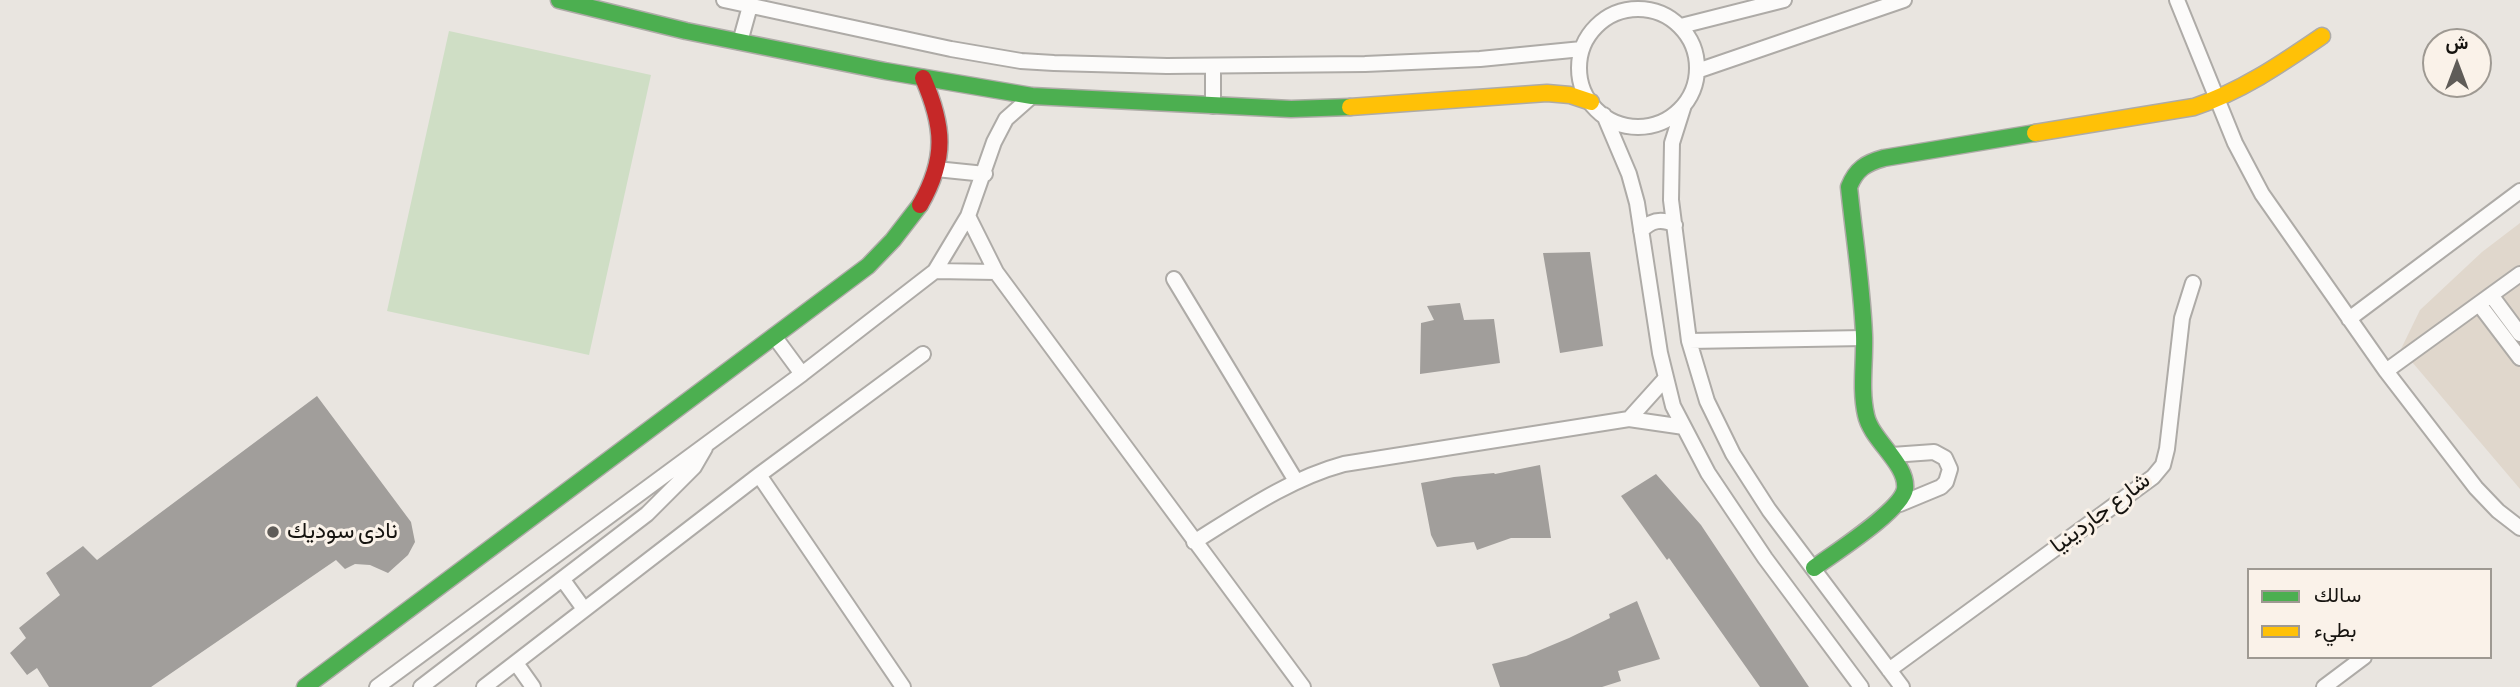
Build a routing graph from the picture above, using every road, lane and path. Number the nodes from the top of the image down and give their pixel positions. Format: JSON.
{"nodes":[{"id":1,"x":559,"y":0,"type":"edge"},
{"id":2,"x":724,"y":0,"type":"edge"},
{"id":3,"x":1784,"y":0,"type":"edge"},
{"id":4,"x":1904,"y":0,"type":"edge"},
{"id":5,"x":2177,"y":0,"type":"edge"},
{"id":6,"x":750,"y":6,"type":"junction"},
{"id":7,"x":1681,"y":26,"type":"junction"},
{"id":8,"x":2322,"y":36,"type":"dead end"},
{"id":9,"x":740,"y":42,"type":"junction"},
{"id":10,"x":1582,"y":49,"type":"junction"},
{"id":11,"x":1213,"y":66,"type":"junction"},
{"id":12,"x":1698,"y":71,"type":"junction"},
{"id":13,"x":923,"y":78,"type":"junction"},
{"id":14,"x":1032,"y":96,"type":"junction"},
{"id":15,"x":2217,"y":100,"type":"junction"},
{"id":16,"x":1591,"y":102,"type":"junction"},
{"id":17,"x":1213,"y":106,"type":"junction"},
{"id":18,"x":1684,"y":106,"type":"junction"},
{"id":19,"x":1604,"y":115,"type":"junction"},
{"id":20,"x":936,"y":169,"type":"junction"},
{"id":21,"x":985,"y":174,"type":"junction"},
{"id":22,"x":2520,"y":191,"type":"edge"},
{"id":23,"x":968,"y":216,"type":"junction"},
{"id":24,"x":1675,"y":225,"type":"junction"},
{"id":25,"x":1641,"y":231,"type":"junction"},
{"id":26,"x":935,"y":271,"type":"junction"},
{"id":27,"x":996,"y":272,"type":"junction"},
{"id":28,"x":2520,"y":274,"type":"edge"},
{"id":29,"x":1174,"y":279,"type":"dead end"},
{"id":30,"x":2193,"y":284,"type":"dead end"},
{"id":31,"x":2485,"y":299,"type":"junction"},
{"id":32,"x":2349,"y":319,"type":"junction"},
{"id":33,"x":2520,"y":334,"type":"edge"},
{"id":34,"x":774,"y":336,"type":"junction"},
{"id":35,"x":1864,"y":338,"type":"junction"},
{"id":36,"x":1689,"y":341,"type":"junction"},
{"id":37,"x":923,"y":354,"type":"dead end"},
{"id":38,"x":2520,"y":358,"type":"edge"},
{"id":39,"x":2386,"y":371,"type":"junction"},
{"id":40,"x":802,"y":374,"type":"junction"},
{"id":41,"x":1665,"y":379,"type":"junction"},
{"id":42,"x":1629,"y":419,"type":"junction"},
{"id":43,"x":1684,"y":427,"type":"junction"},
{"id":44,"x":710,"y":441,"type":"junction"},
{"id":45,"x":1892,"y":455,"type":"junction"},
{"id":46,"x":759,"y":475,"type":"junction"},
{"id":47,"x":1296,"y":481,"type":"junction"},
{"id":48,"x":1900,"y":503,"type":"junction"},
{"id":49,"x":2520,"y":528,"type":"edge"},
{"id":50,"x":1194,"y":542,"type":"junction"},
{"id":51,"x":1814,"y":568,"type":"junction"},
{"id":52,"x":563,"y":580,"type":"junction"},
{"id":53,"x":584,"y":609,"type":"junction"},
{"id":54,"x":2361,"y":659,"type":"edge"},
{"id":55,"x":516,"y":663,"type":"junction"},
{"id":56,"x":1889,"y":670,"type":"junction"},
{"id":57,"x":1858,"y":686,"type":"edge"},
{"id":58,"x":305,"y":687,"type":"edge"},
{"id":59,"x":377,"y":687,"type":"edge"},
{"id":60,"x":421,"y":687,"type":"edge"},
{"id":61,"x":484,"y":687,"type":"edge"},
{"id":62,"x":533,"y":687,"type":"edge"},
{"id":63,"x":903,"y":687,"type":"edge"},
{"id":64,"x":1303,"y":687,"type":"edge"},
{"id":65,"x":1902,"y":687,"type":"edge"},
{"id":66,"x":2324,"y":687,"type":"edge"}],
"edges":[{"from":1,"to":9,"type":"street"},
{"from":2,"to":6,"type":"street"},
{"from":3,"to":7,"type":"street"},
{"from":4,"to":12,"type":"street"},
{"from":5,"to":15,"type":"street"},
{"from":6,"to":9,"type":"street"},
{"from":6,"to":11,"type":"street"},
{"from":7,"to":10,"type":"street"},
{"from":7,"to":12,"type":"street"},
{"from":8,"to":15,"type":"street"},
{"from":9,"to":13,"type":"street"},
{"from":10,"to":11,"type":"street"},
{"from":10,"to":16,"type":"street"},
{"from":11,"to":17,"type":"street"},
{"from":12,"to":18,"type":"street"},
{"from":13,"to":14,"type":"street"},
{"from":13,"to":20,"type":"street"},
{"from":14,"to":17,"type":"street"},
{"from":14,"to":21,"type":"street"},
{"from":15,"to":32,"type":"street"},
{"from":15,"to":35,"type":"street"},
{"from":16,"to":17,"type":"street"},
{"from":16,"to":19,"type":"street"},
{"from":18,"to":19,"type":"street"},
{"from":18,"to":24,"type":"street"},
{"from":19,"to":25,"type":"street"},
{"from":20,"to":21,"type":"street"},
{"from":20,"to":34,"type":"street"},
{"from":21,"to":23,"type":"street"},
{"from":22,"to":32,"type":"street"},
{"from":23,"to":26,"type":"street"},
{"from":23,"to":27,"type":"street"},
{"from":24,"to":25,"type":"street"},
{"from":24,"to":36,"type":"street"},
{"from":25,"to":41,"type":"street"},
{"from":26,"to":27,"type":"street"},
{"from":26,"to":40,"type":"street"},
{"from":27,"to":50,"type":"street"},
{"from":28,"to":31,"type":"street"},
{"from":29,"to":47,"type":"street"},
{"from":30,"to":56,"type":"street","name":"شارع جاردينيا"},
{"from":31,"to":33,"type":"street"},
{"from":31,"to":38,"type":"street"},
{"from":31,"to":39,"type":"street"},
{"from":32,"to":39,"type":"street"},
{"from":34,"to":40,"type":"street"},
{"from":34,"to":58,"type":"street"},
{"from":35,"to":36,"type":"street"},
{"from":35,"to":45,"type":"street"},
{"from":36,"to":51,"type":"street"},
{"from":37,"to":46,"type":"street"},
{"from":39,"to":49,"type":"street"},
{"from":40,"to":44,"type":"street"},
{"from":41,"to":42,"type":"street"},
{"from":41,"to":43,"type":"street"},
{"from":42,"to":43,"type":"street"},
{"from":42,"to":47,"type":"street"},
{"from":43,"to":57,"type":"street"},
{"from":44,"to":52,"type":"street"},
{"from":44,"to":59,"type":"street"},
{"from":45,"to":48,"type":"street"},
{"from":45,"to":48,"type":"street"},
{"from":46,"to":53,"type":"street"},
{"from":46,"to":63,"type":"street"},
{"from":47,"to":50,"type":"street"},
{"from":48,"to":51,"type":"street"},
{"from":50,"to":64,"type":"street"},
{"from":51,"to":56,"type":"street"},
{"from":52,"to":53,"type":"street"},
{"from":52,"to":60,"type":"street"},
{"from":53,"to":55,"type":"street"},
{"from":54,"to":66,"type":"street"},
{"from":55,"to":61,"type":"street"},
{"from":55,"to":62,"type":"street"},
{"from":56,"to":65,"type":"street"}]}
